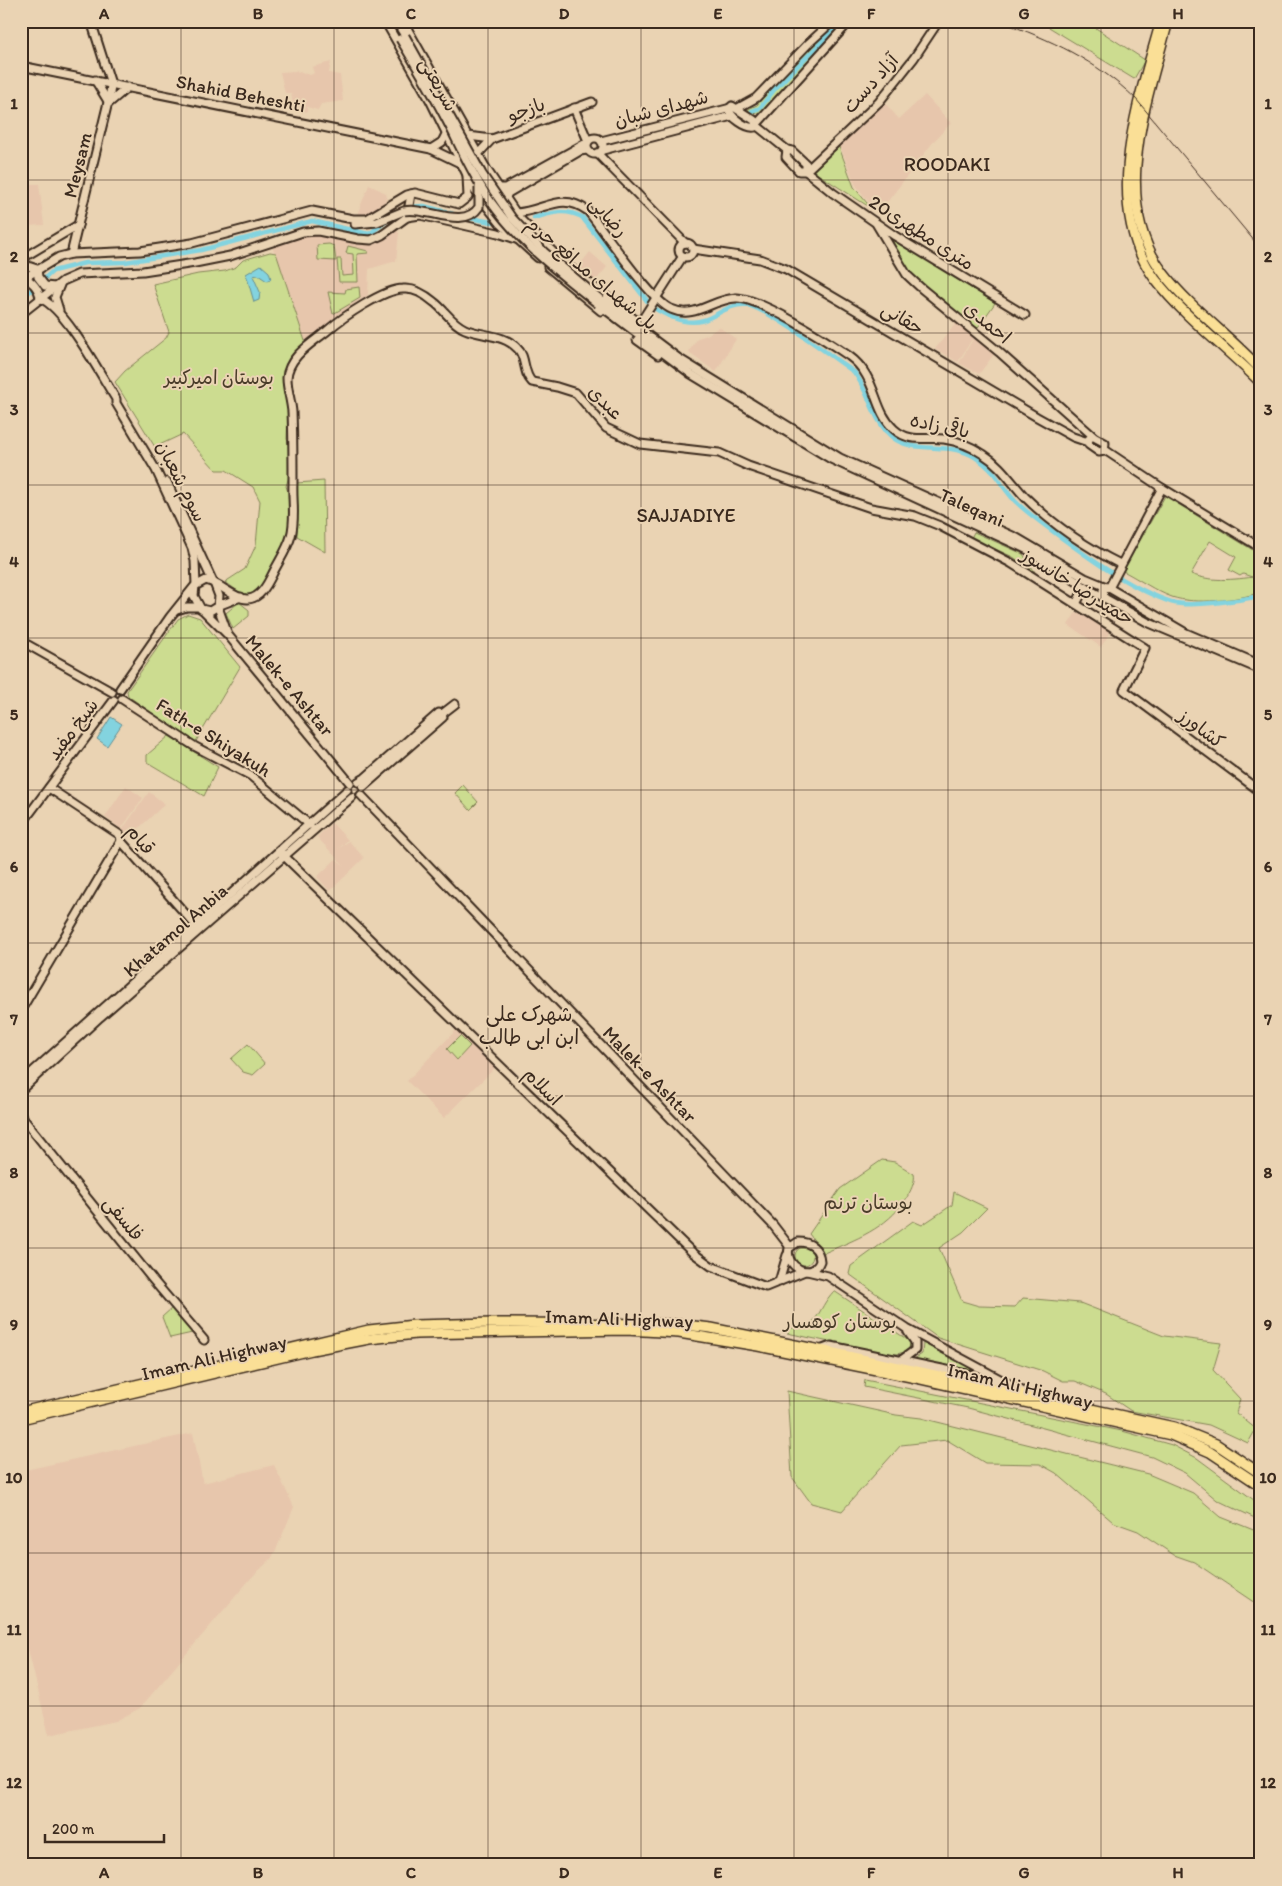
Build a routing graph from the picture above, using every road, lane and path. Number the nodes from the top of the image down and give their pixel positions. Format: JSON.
{"nodes":[{"id":1,"x":91,"y":21,"type":"edge"},
{"id":2,"x":385,"y":21,"type":"edge"},
{"id":3,"x":390,"y":21,"type":"edge"},
{"id":4,"x":396,"y":21,"type":"edge"},
{"id":5,"x":403,"y":21,"type":"edge"},
{"id":6,"x":833,"y":21,"type":"edge"},
{"id":7,"x":850,"y":21,"type":"edge"},
{"id":8,"x":1161,"y":21,"type":"edge"},
{"id":9,"x":1168,"y":21,"type":"edge"},
{"id":10,"x":938,"y":22,"type":"edge"},
{"id":11,"x":403,"y":37,"type":"junction"},
{"id":12,"x":21,"y":66,"type":"edge"},
{"id":13,"x":437,"y":79,"type":"junction"},
{"id":14,"x":95,"y":80,"type":"junction"},
{"id":15,"x":111,"y":84,"type":"junction"},
{"id":16,"x":422,"y":86,"type":"junction"},
{"id":17,"x":128,"y":87,"type":"junction"},
{"id":18,"x":442,"y":88,"type":"junction"},
{"id":19,"x":430,"y":100,"type":"junction"},
{"id":20,"x":109,"y":102,"type":"junction"},
{"id":21,"x":592,"y":102,"type":"dead end"},
{"id":22,"x":574,"y":108,"type":"junction"},
{"id":23,"x":734,"y":108,"type":"junction"},
{"id":24,"x":732,"y":116,"type":"junction"},
{"id":25,"x":756,"y":126,"type":"junction"},
{"id":26,"x":447,"y":132,"type":"junction"},
{"id":27,"x":468,"y":136,"type":"junction"},
{"id":28,"x":492,"y":138,"type":"junction"},
{"id":29,"x":600,"y":141,"type":"junction"},
{"id":30,"x":587,"y":144,"type":"junction"},
{"id":31,"x":431,"y":149,"type":"junction"},
{"id":32,"x":787,"y":150,"type":"junction"},
{"id":33,"x":600,"y":151,"type":"junction"},
{"id":34,"x":478,"y":154,"type":"junction"},
{"id":35,"x":818,"y":159,"type":"junction"},
{"id":36,"x":802,"y":161,"type":"junction"},
{"id":37,"x":460,"y":164,"type":"junction"},
{"id":38,"x":806,"y":171,"type":"junction"},
{"id":39,"x":466,"y":176,"type":"junction"},
{"id":40,"x":479,"y":184,"type":"junction"},
{"id":41,"x":498,"y":188,"type":"junction"},
{"id":42,"x":411,"y":194,"type":"junction"},
{"id":43,"x":506,"y":199,"type":"junction"},
{"id":44,"x":301,"y":214,"type":"junction"},
{"id":45,"x":518,"y":216,"type":"junction"},
{"id":46,"x":407,"y":217,"type":"junction"},
{"id":47,"x":875,"y":223,"type":"junction"},
{"id":48,"x":78,"y":225,"type":"junction"},
{"id":49,"x":507,"y":231,"type":"junction"},
{"id":50,"x":64,"y":234,"type":"junction"},
{"id":51,"x":76,"y":236,"type":"junction"},
{"id":52,"x":516,"y":239,"type":"junction"},
{"id":53,"x":685,"y":244,"type":"junction"},
{"id":54,"x":693,"y":249,"type":"junction"},
{"id":55,"x":71,"y":254,"type":"junction"},
{"id":56,"x":683,"y":256,"type":"junction"},
{"id":57,"x":21,"y":259,"type":"edge"},
{"id":58,"x":37,"y":269,"type":"junction"},
{"id":59,"x":580,"y":276,"type":"junction"},
{"id":60,"x":22,"y":279,"type":"edge"},
{"id":61,"x":62,"y":281,"type":"junction"},
{"id":62,"x":55,"y":286,"type":"junction"},
{"id":63,"x":572,"y":288,"type":"junction"},
{"id":64,"x":598,"y":292,"type":"junction"},
{"id":65,"x":39,"y":295,"type":"junction"},
{"id":66,"x":655,"y":301,"type":"junction"},
{"id":67,"x":597,"y":302,"type":"junction"},
{"id":68,"x":21,"y":314,"type":"edge"},
{"id":69,"x":61,"y":315,"type":"junction"},
{"id":70,"x":1025,"y":315,"type":"dead end"},
{"id":71,"x":640,"y":323,"type":"junction"},
{"id":72,"x":1225,"y":333,"type":"junction"},
{"id":73,"x":1217,"y":341,"type":"junction"},
{"id":74,"x":676,"y":360,"type":"joint"},
{"id":75,"x":1261,"y":370,"type":"edge"},
{"id":76,"x":692,"y":371,"type":"junction"},
{"id":77,"x":1261,"y":383,"type":"edge"},
{"id":78,"x":116,"y":399,"type":"junction"},
{"id":79,"x":1091,"y":439,"type":"junction"},
{"id":80,"x":1162,"y":488,"type":"junction"},
{"id":81,"x":881,"y":509,"type":"joint"},
{"id":82,"x":1261,"y":548,"type":"edge"},
{"id":83,"x":1120,"y":566,"type":"junction"},
{"id":84,"x":214,"y":582,"type":"junction"},
{"id":85,"x":1110,"y":585,"type":"junction"},
{"id":86,"x":195,"y":586,"type":"junction"},
{"id":87,"x":1085,"y":587,"type":"junction"},
{"id":88,"x":240,"y":597,"type":"junction"},
{"id":89,"x":1104,"y":598,"type":"junction"},
{"id":90,"x":1076,"y":604,"type":"junction"},
{"id":91,"x":218,"y":607,"type":"junction"},
{"id":92,"x":201,"y":608,"type":"junction"},
{"id":93,"x":176,"y":610,"type":"junction"},
{"id":94,"x":1152,"y":612,"type":"junction"},
{"id":95,"x":1147,"y":622,"type":"junction"},
{"id":96,"x":228,"y":635,"type":"junction"},
{"id":97,"x":21,"y":641,"type":"edge"},
{"id":98,"x":1261,"y":665,"type":"edge"},
{"id":99,"x":1261,"y":670,"type":"edge"},
{"id":100,"x":120,"y":689,"type":"junction"},
{"id":101,"x":1124,"y":690,"type":"joint"},
{"id":102,"x":112,"y":692,"type":"junction"},
{"id":103,"x":122,"y":699,"type":"junction"},
{"id":104,"x":114,"y":700,"type":"junction"},
{"id":105,"x":455,"y":704,"type":"dead end"},
{"id":106,"x":357,"y":784,"type":"junction"},
{"id":107,"x":49,"y":788,"type":"junction"},
{"id":108,"x":347,"y":790,"type":"junction"},
{"id":109,"x":1261,"y":792,"type":"edge"},
{"id":110,"x":360,"y":795,"type":"junction"},
{"id":111,"x":352,"y":797,"type":"junction"},
{"id":112,"x":21,"y":825,"type":"edge"},
{"id":113,"x":310,"y":825,"type":"junction"},
{"id":114,"x":121,"y":841,"type":"junction"},
{"id":115,"x":282,"y":854,"type":"junction"},
{"id":116,"x":198,"y":928,"type":"junction"},
{"id":117,"x":21,"y":1010,"type":"edge"},
{"id":118,"x":21,"y":1082,"type":"edge"},
{"id":119,"x":21,"y":1090,"type":"edge"},
{"id":120,"x":21,"y":1116,"type":"edge"},
{"id":121,"x":789,"y":1250,"type":"junction"},
{"id":122,"x":820,"y":1260,"type":"junction"},
{"id":123,"x":806,"y":1271,"type":"junction"},
{"id":124,"x":828,"y":1276,"type":"junction"},
{"id":125,"x":779,"y":1282,"type":"junction"},
{"id":126,"x":907,"y":1329,"type":"junction"},
{"id":127,"x":204,"y":1340,"type":"dead end"},
{"id":128,"x":820,"y":1350,"type":"junction"},
{"id":129,"x":900,"y":1361,"type":"junction"},
{"id":130,"x":1008,"y":1383,"type":"junction"},
{"id":131,"x":1033,"y":1396,"type":"junction"},
{"id":132,"x":21,"y":1412,"type":"edge"},
{"id":133,"x":21,"y":1419,"type":"edge"},
{"id":134,"x":1261,"y":1474,"type":"edge"},
{"id":135,"x":1261,"y":1486,"type":"edge"}],
"edges":[{"from":1,"to":15,"type":"street"},
{"from":2,"to":16,"type":"street","name":"شریعتی"},
{"from":3,"to":11,"type":"street","name":"پل شهدای مدافع حرم"},
{"from":4,"to":11,"type":"street","name":"پل شهدای مدافع حرم"},
{"from":5,"to":13,"type":"street","name":"شریعتی"},
{"from":6,"to":23,"type":"street","name":"شهدای شبان"},
{"from":7,"to":25,"type":"street"},
{"from":8,"to":73,"type":"highway"},
{"from":9,"to":72,"type":"highway"},
{"from":10,"to":35,"type":"street","name":"آزاد دست"},
{"from":11,"to":40,"type":"street","name":"پل شهدای مدافع حرم","bridge":true},
{"from":11,"to":67,"type":"street","name":"پل شهدای مدافع حرم","bridge":true},
{"from":12,"to":14,"type":"street","name":"Shahid Beheshti"},
{"from":13,"to":16,"type":"street"},
{"from":13,"to":18,"type":"street","name":"شریعتی"},
{"from":14,"to":15,"type":"street","name":"Shahid Beheshti"},
{"from":14,"to":20,"type":"street"},
{"from":15,"to":17,"type":"street","name":"Shahid Beheshti"},
{"from":15,"to":20,"type":"street","name":"Meysam"},
{"from":16,"to":19,"type":"street","name":"شریعتی"},
{"from":17,"to":20,"type":"street"},
{"from":17,"to":31,"type":"street","name":"Shahid Beheshti"},
{"from":18,"to":19,"type":"street"},
{"from":18,"to":27,"type":"street","name":"شریعتی"},
{"from":19,"to":26,"type":"street","name":"شریعتی"},
{"from":20,"to":48,"type":"street","name":"Meysam"},
{"from":21,"to":22,"type":"street","name":"بازجو"},
{"from":22,"to":28,"type":"street","name":"بازجو"},
{"from":22,"to":30,"type":"street"},
{"from":23,"to":24,"type":"street"},
{"from":23,"to":25,"type":"street"},
{"from":23,"to":29,"type":"street","name":"شهدای شبان"},
{"from":24,"to":25,"type":"street"},
{"from":24,"to":33,"type":"street","name":"شهدای شبان"},
{"from":25,"to":32,"type":"street"},
{"from":26,"to":31,"type":"street"},
{"from":26,"to":37,"type":"street","name":"شریعتی"},
{"from":27,"to":28,"type":"street"},
{"from":27,"to":34,"type":"street","name":"شریعتی"},
{"from":28,"to":34,"type":"street","name":"بازجو"},
{"from":29,"to":30,"type":"street","name":"شهدای شبان"},
{"from":29,"to":33,"type":"street"},
{"from":30,"to":33,"type":"street"},
{"from":30,"to":41,"type":"street"},
{"from":30,"to":43,"type":"street"},
{"from":31,"to":37,"type":"street","name":"Shahid Beheshti"},
{"from":32,"to":36,"type":"street"},
{"from":32,"to":38,"type":"street","name":"20متری مطهری"},
{"from":33,"to":53,"type":"street"},
{"from":34,"to":37,"type":"street","name":"بازجو"},
{"from":34,"to":41,"type":"street","name":"شریعتی"},
{"from":35,"to":36,"type":"street"},
{"from":35,"to":38,"type":"street","name":"آزاد دست"},
{"from":36,"to":38,"type":"street"},
{"from":37,"to":39,"type":"street","name":"شریعتی"},
{"from":38,"to":47,"type":"street","name":"20متری مطهری"},
{"from":39,"to":42,"type":"street"},
{"from":39,"to":49,"type":"street","name":"شریعتی"},
{"from":40,"to":44,"type":"street","bridge":true},
{"from":40,"to":67,"type":"street","name":"پل شهدای مدافع حرم","bridge":true},
{"from":41,"to":43,"type":"street","name":"شریعتی"},
{"from":42,"to":44,"type":"street"},
{"from":42,"to":46,"type":"street"},
{"from":43,"to":45,"type":"street","name":"شریعتی"},
{"from":44,"to":55,"type":"street"},
{"from":45,"to":49,"type":"street"},
{"from":45,"to":59,"type":"street","name":"شریعتی"},
{"from":45,"to":66,"type":"street","name":"رضایی"},
{"from":46,"to":52,"type":"street"},
{"from":46,"to":61,"type":"street"},
{"from":47,"to":70,"type":"street","name":"20متری مطهری"},
{"from":47,"to":79,"type":"street","name":"احمدی"},
{"from":48,"to":50,"type":"street"},
{"from":48,"to":51,"type":"street","name":"Meysam"},
{"from":49,"to":52,"type":"street","name":"شریعتی"},
{"from":50,"to":51,"type":"street"},
{"from":50,"to":57,"type":"street"},
{"from":51,"to":55,"type":"street","name":"Meysam"},
{"from":52,"to":63,"type":"street","name":"شریعتی"},
{"from":53,"to":54,"type":"street"},
{"from":53,"to":56,"type":"street"},
{"from":54,"to":56,"type":"street"},
{"from":54,"to":79,"type":"street","name":"حقانی"},
{"from":55,"to":58,"type":"street"},
{"from":56,"to":66,"type":"street"},
{"from":57,"to":58,"type":"street"},
{"from":58,"to":60,"type":"street"},
{"from":58,"to":62,"type":"street"},
{"from":59,"to":63,"type":"street"},
{"from":59,"to":64,"type":"street","name":"شریعتی"},
{"from":60,"to":65,"type":"street","name":"سوم شعبان"},
{"from":61,"to":62,"type":"street"},
{"from":61,"to":69,"type":"street"},
{"from":62,"to":65,"type":"street"},
{"from":63,"to":67,"type":"street","name":"شریعتی"},
{"from":64,"to":67,"type":"street"},
{"from":64,"to":71,"type":"street","name":"شریعتی"},
{"from":65,"to":68,"type":"street"},
{"from":65,"to":69,"type":"street","name":"سوم شعبان"},
{"from":66,"to":71,"type":"street"},
{"from":66,"to":83,"type":"street","name":"باقی زاده"},
{"from":67,"to":74,"type":"street","name":"پل شهدای مدافع حرم"},
{"from":67,"to":76,"type":"street"},
{"from":69,"to":78,"type":"street","name":"سوم شعبان"},
{"from":71,"to":76,"type":"street","name":"شریعتی"},
{"from":72,"to":73,"type":"highway"},
{"from":72,"to":75,"type":"highway"},
{"from":73,"to":77,"type":"highway"},
{"from":74,"to":76,"type":"street","name":"Taleqani"},
{"from":76,"to":85,"type":"street","name":"Taleqani"},
{"from":76,"to":87,"type":"street","name":"Taleqani"},
{"from":78,"to":84,"type":"street","name":"سوم شعبان"},
{"from":78,"to":86,"type":"street","name":"سوم شعبان"},
{"from":79,"to":80,"type":"street"},
{"from":80,"to":82,"type":"street"},
{"from":80,"to":83,"type":"street"},
{"from":81,"to":88,"type":"street","name":"عبدی"},
{"from":81,"to":90,"type":"street","name":"حمیدرضا خانسوز"},
{"from":83,"to":85,"type":"street"},
{"from":84,"to":86,"type":"street"},
{"from":84,"to":88,"type":"street"},
{"from":84,"to":91,"type":"street"},
{"from":85,"to":89,"type":"street"},
{"from":85,"to":94,"type":"street","name":"Taleqani"},
{"from":86,"to":92,"type":"street"},
{"from":86,"to":93,"type":"street","name":"شیخ مفید"},
{"from":87,"to":89,"type":"street","name":"Taleqani"},
{"from":87,"to":90,"type":"street"},
{"from":88,"to":91,"type":"street"},
{"from":89,"to":95,"type":"street","name":"Taleqani"},
{"from":90,"to":101,"type":"street","name":"حمیدرضا خانسوز"},
{"from":91,"to":92,"type":"street"},
{"from":91,"to":96,"type":"street"},
{"from":92,"to":93,"type":"street"},
{"from":92,"to":96,"type":"street","name":"Malek-e Ashtar"},
{"from":93,"to":100,"type":"street","name":"شیخ مفید"},
{"from":94,"to":95,"type":"street"},
{"from":94,"to":98,"type":"street","name":"Taleqani"},
{"from":95,"to":99,"type":"street","name":"Taleqani"},
{"from":96,"to":106,"type":"street","name":"Malek-e Ashtar"},
{"from":97,"to":102,"type":"street"},
{"from":100,"to":102,"type":"street"},
{"from":100,"to":103,"type":"street"},
{"from":101,"to":109,"type":"street","name":"کشاورز"},
{"from":102,"to":104,"type":"street"},
{"from":103,"to":104,"type":"street"},
{"from":103,"to":113,"type":"street","name":"Fath-e Shiyakuh"},
{"from":104,"to":107,"type":"street","name":"شیخ مفید"},
{"from":105,"to":106,"type":"street"},
{"from":106,"to":108,"type":"street"},
{"from":106,"to":110,"type":"street"},
{"from":107,"to":112,"type":"street","name":"شیخ مفید"},
{"from":107,"to":114,"type":"street","name":"قیام"},
{"from":108,"to":111,"type":"street"},
{"from":108,"to":113,"type":"street","name":"Khatamol Anbia"},
{"from":110,"to":111,"type":"street"},
{"from":110,"to":121,"type":"street","name":"Malek-e Ashtar"},
{"from":111,"to":115,"type":"street","name":"Khatamol Anbia"},
{"from":113,"to":115,"type":"street","name":"Khatamol Anbia"},
{"from":114,"to":116,"type":"street","name":"قیام"},
{"from":114,"to":117,"type":"street"},
{"from":115,"to":116,"type":"street","name":"Khatamol Anbia"},
{"from":115,"to":125,"type":"street","name":"اسلام"},
{"from":116,"to":118,"type":"street","name":"Khatamol Anbia"},
{"from":116,"to":119,"type":"street","name":"Khatamol Anbia"},
{"from":120,"to":127,"type":"street","name":"فلسفی"},
{"from":121,"to":122,"type":"street"},
{"from":121,"to":123,"type":"street"},
{"from":121,"to":125,"type":"street"},
{"from":122,"to":123,"type":"street"},
{"from":122,"to":124,"type":"street"},
{"from":123,"to":124,"type":"street"},
{"from":123,"to":125,"type":"street"},
{"from":124,"to":126,"type":"street"},
{"from":126,"to":129,"type":"street"},
{"from":126,"to":130,"type":"street"},
{"from":128,"to":129,"type":"street"},
{"from":128,"to":131,"type":"highway","name":"Imam Ali Highway"},
{"from":128,"to":132,"type":"highway","name":"Imam Ali Highway"},
{"from":129,"to":130,"type":"street"},
{"from":130,"to":131,"type":"street"},
{"from":131,"to":134,"type":"highway","name":"Imam Ali Highway"},
{"from":133,"to":135,"type":"highway","name":"Imam Ali Highway"}]}
